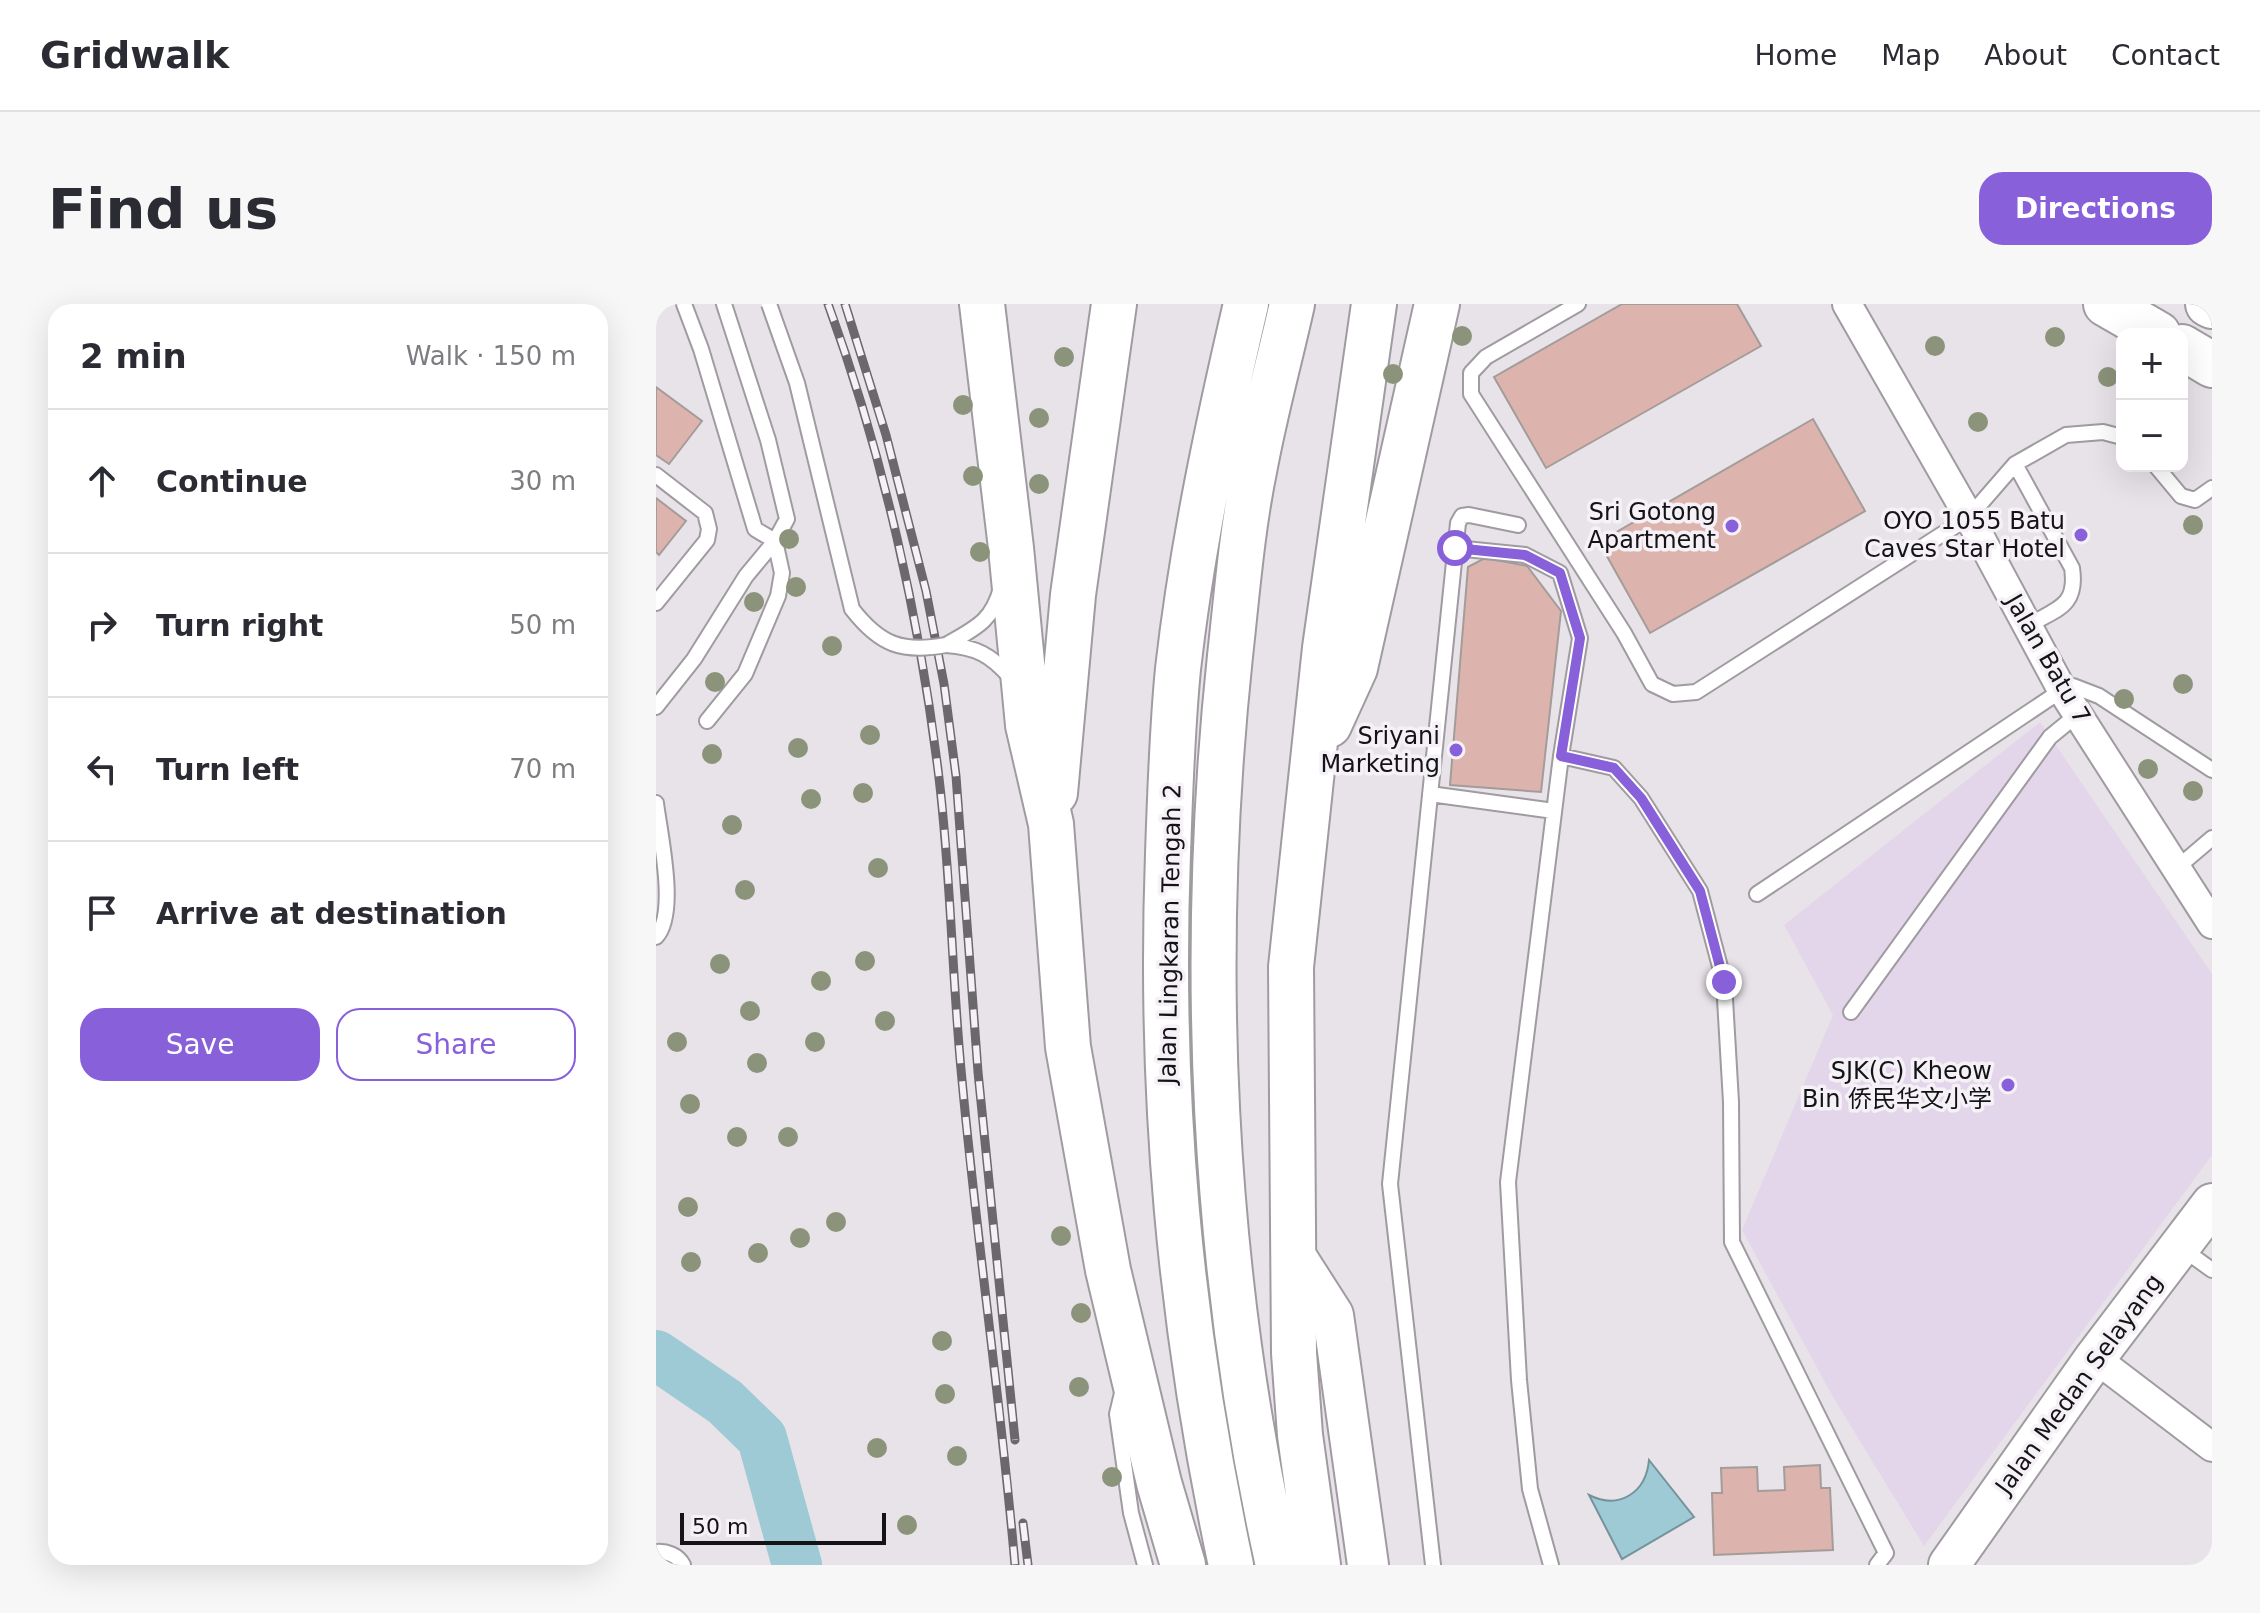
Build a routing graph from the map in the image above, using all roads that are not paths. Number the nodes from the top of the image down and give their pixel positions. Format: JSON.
{"nodes":[{"id":1,"x":684,"y":304,"type":"edge"},
{"id":2,"x":724,"y":304,"type":"edge"},
{"id":3,"x":769,"y":304,"type":"edge"},
{"id":4,"x":982,"y":304,"type":"edge"},
{"id":5,"x":1114,"y":304,"type":"edge"},
{"id":6,"x":1246,"y":304,"type":"edge"},
{"id":7,"x":1292,"y":304,"type":"edge"},
{"id":8,"x":1437,"y":304,"type":"edge"},
{"id":9,"x":1578,"y":304,"type":"edge"},
{"id":10,"x":1847,"y":304,"type":"edge"},
{"id":11,"x":2106,"y":304,"type":"edge"},
{"id":12,"x":1372,"y":306,"type":"edge"},
{"id":13,"x":2148,"y":328,"type":"edge"},
{"id":14,"x":2188,"y":351,"type":"edge"},
{"id":15,"x":2212,"y":365,"type":"edge"},
{"id":16,"x":2116,"y":435,"type":"edge"},
{"id":17,"x":2015,"y":464,"type":"junction"},
{"id":18,"x":2161,"y":472,"type":"edge"},
{"id":19,"x":656,"y":475,"type":"edge"},
{"id":20,"x":2212,"y":488,"type":"edge"},
{"id":21,"x":1969,"y":517,"type":"junction"},
{"id":22,"x":1518,"y":525,"type":"dead end"},
{"id":23,"x":775,"y":541,"type":"junction"},
{"id":24,"x":1011,"y":548,"type":"junction"},
{"id":25,"x":1455,"y":548,"type":"junction"},
{"id":26,"x":662,"y":583,"type":"edge"},
{"id":27,"x":656,"y":603,"type":"edge"},
{"id":28,"x":2027,"y":626,"type":"junction"},
{"id":29,"x":946,"y":645,"type":"junction"},
{"id":30,"x":2062,"y":690,"type":"junction"},
{"id":31,"x":656,"y":707,"type":"edge"},
{"id":32,"x":2078,"y":714,"type":"junction"},
{"id":33,"x":707,"y":721,"type":"dead end"},
{"id":34,"x":1028,"y":725,"type":"junction"},
{"id":35,"x":1314,"y":756,"type":"junction"},
{"id":36,"x":1561,"y":756,"type":"junction"},
{"id":37,"x":2212,"y":770,"type":"edge"},
{"id":38,"x":1430,"y":794,"type":"junction"},
{"id":39,"x":656,"y":803,"type":"edge"},
{"id":40,"x":1554,"y":811,"type":"junction"},
{"id":41,"x":1051,"y":824,"type":"junction"},
{"id":42,"x":2212,"y":838,"type":"edge"},
{"id":43,"x":2178,"y":867,"type":"junction"},
{"id":44,"x":1757,"y":894,"type":"dead end"},
{"id":45,"x":2212,"y":924,"type":"edge"},
{"id":46,"x":656,"y":937,"type":"edge"},
{"id":47,"x":1851,"y":1012,"type":"dead end"},
{"id":48,"x":2212,"y":1204,"type":"edge"},
{"id":49,"x":2180,"y":1246,"type":"junction"},
{"id":50,"x":1294,"y":1254,"type":"junction"},
{"id":51,"x":2212,"y":1270,"type":"edge"},
{"id":52,"x":2095,"y":1358,"type":"junction"},
{"id":53,"x":1129,"y":1361,"type":"junction"},
{"id":54,"x":2212,"y":1447,"type":"edge"},
{"id":55,"x":656,"y":1552,"type":"edge"},
{"id":56,"x":1953,"y":1563,"type":"edge"},
{"id":57,"x":683,"y":1565,"type":"edge"},
{"id":58,"x":1145,"y":1565,"type":"edge"},
{"id":59,"x":1183,"y":1565,"type":"edge"},
{"id":60,"x":1231,"y":1565,"type":"edge"},
{"id":61,"x":1278,"y":1565,"type":"edge"},
{"id":62,"x":1318,"y":1565,"type":"edge"},
{"id":63,"x":1368,"y":1565,"type":"edge"},
{"id":64,"x":1433,"y":1565,"type":"edge"},
{"id":65,"x":1551,"y":1565,"type":"edge"},
{"id":66,"x":1877,"y":1565,"type":"edge"}],
"edges":[{"from":1,"to":23,"type":"lane"},
{"from":2,"to":23,"type":"lane"},
{"from":3,"to":29,"type":"lane","bridge":true},
{"from":4,"to":24,"type":"highway"},
{"from":5,"to":41,"type":"highway"},
{"from":6,"to":60,"type":"highway","name":"Jalan Lingkaran Tengah 2"},
{"from":7,"to":61,"type":"highway","name":"Jalan Lingkaran Tengah 2"},
{"from":8,"to":35,"type":"highway"},
{"from":9,"to":21,"type":"lane"},
{"from":10,"to":21,"type":"street","name":"Jalan Batu 7"},
{"from":11,"to":13,"type":"highway"},
{"from":12,"to":35,"type":"highway"},
{"from":14,"to":15,"type":"highway"},
{"from":16,"to":17,"type":"lane"},
{"from":17,"to":21,"type":"lane"},
{"from":17,"to":28,"type":"lane"},
{"from":18,"to":20,"type":"lane"},
{"from":19,"to":26,"type":"lane"},
{"from":21,"to":28,"type":"street","name":"Jalan Batu 7"},
{"from":22,"to":25,"type":"lane"},
{"from":23,"to":31,"type":"lane"},
{"from":23,"to":33,"type":"lane"},
{"from":24,"to":29,"type":"lane"},
{"from":24,"to":34,"type":"highway"},
{"from":25,"to":36,"type":"lane"},
{"from":25,"to":38,"type":"lane"},
{"from":26,"to":27,"type":"lane"},
{"from":28,"to":30,"type":"street","name":"Jalan Batu 7"},
{"from":29,"to":34,"type":"lane"},
{"from":30,"to":32,"type":"street","name":"Jalan Batu 7"},
{"from":30,"to":37,"type":"lane"},
{"from":30,"to":44,"type":"lane"},
{"from":32,"to":43,"type":"street","name":"Jalan Batu 7"},
{"from":32,"to":47,"type":"lane"},
{"from":34,"to":41,"type":"highway"},
{"from":35,"to":50,"type":"highway"},
{"from":36,"to":40,"type":"lane"},
{"from":36,"to":66,"type":"lane"},
{"from":38,"to":40,"type":"lane"},
{"from":38,"to":64,"type":"lane"},
{"from":39,"to":46,"type":"lane"},
{"from":40,"to":65,"type":"lane"},
{"from":41,"to":53,"type":"highway"},
{"from":42,"to":43,"type":"lane"},
{"from":43,"to":45,"type":"street","name":"Jalan Batu 7"},
{"from":48,"to":49,"type":"street","name":"Jalan Medan Selayang"},
{"from":49,"to":51,"type":"lane"},
{"from":49,"to":52,"type":"street","name":"Jalan Medan Selayang"},
{"from":50,"to":62,"type":"highway"},
{"from":50,"to":63,"type":"street"},
{"from":52,"to":54,"type":"street"},
{"from":52,"to":56,"type":"street","name":"Jalan Medan Selayang"},
{"from":53,"to":58,"type":"lane"},
{"from":53,"to":59,"type":"highway"},
{"from":55,"to":57,"type":"lane"}]}
